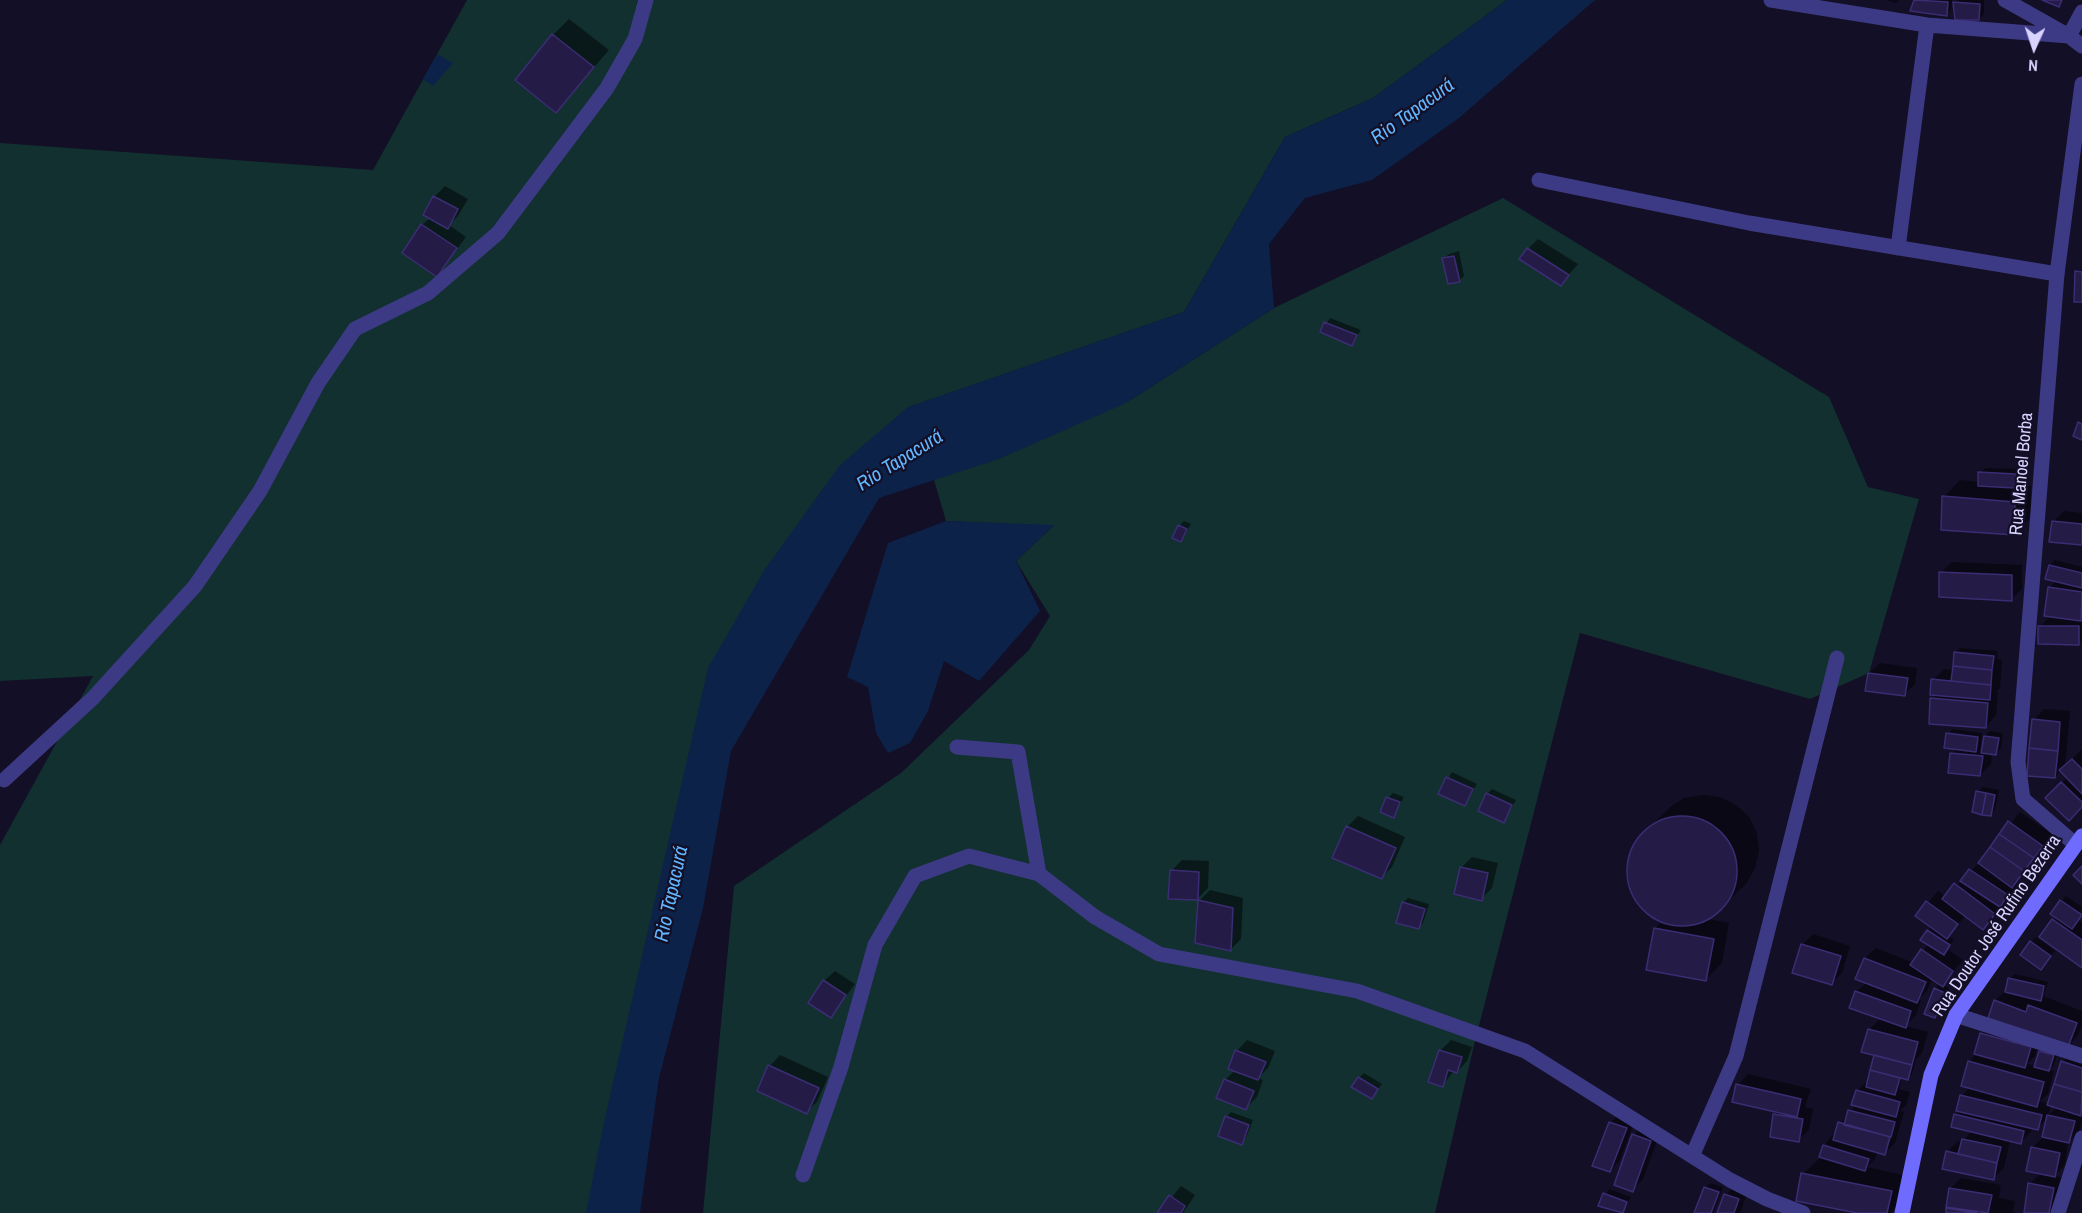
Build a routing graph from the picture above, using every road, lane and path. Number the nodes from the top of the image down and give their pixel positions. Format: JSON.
{"nodes":[{"id":1,"x":646,"y":0,"type":"edge"},
{"id":2,"x":1772,"y":0,"type":"edge"},
{"id":3,"x":2005,"y":0,"type":"edge"},
{"id":4,"x":1813,"y":3,"type":"edge"},
{"id":5,"x":2082,"y":12,"type":"edge"},
{"id":6,"x":1927,"y":25,"type":"junction"},
{"id":7,"x":2069,"y":36,"type":"junction"},
{"id":8,"x":2082,"y":46,"type":"edge"},
{"id":9,"x":2082,"y":84,"type":"edge"},
{"id":10,"x":1539,"y":180,"type":"dead end"},
{"id":11,"x":1898,"y":248,"type":"junction"},
{"id":12,"x":2057,"y":274,"type":"junction"},
{"id":13,"x":1837,"y":658,"type":"dead end"},
{"id":14,"x":957,"y":747,"type":"dead end"},
{"id":15,"x":4,"y":780,"type":"dead end"},
{"id":16,"x":2078,"y":840,"type":"edge"},
{"id":17,"x":1039,"y":874,"type":"junction"},
{"id":18,"x":1956,"y":1015,"type":"junction"},
{"id":19,"x":2082,"y":1056,"type":"edge"},
{"id":20,"x":2082,"y":1138,"type":"edge"},
{"id":21,"x":1693,"y":1154,"type":"junction"},
{"id":22,"x":803,"y":1175,"type":"dead end"},
{"id":23,"x":1803,"y":1213,"type":"edge"},
{"id":24,"x":1902,"y":1213,"type":"edge"},
{"id":25,"x":2058,"y":1213,"type":"edge"}],
"edges":[{"from":1,"to":15,"type":"street"},
{"from":2,"to":4,"type":"street"},
{"from":3,"to":7,"type":"street"},
{"from":4,"to":6,"type":"street"},
{"from":5,"to":7,"type":"street"},
{"from":6,"to":7,"type":"street"},
{"from":6,"to":11,"type":"street"},
{"from":7,"to":8,"type":"street"},
{"from":9,"to":12,"type":"street","name":"Rua Manoel Borba"},
{"from":10,"to":11,"type":"street"},
{"from":11,"to":12,"type":"street"},
{"from":12,"to":16,"type":"street","name":"Rua Manoel Borba"},
{"from":13,"to":21,"type":"street"},
{"from":14,"to":17,"type":"street"},
{"from":16,"to":18,"type":"main road","name":"Rua Doutor José Rufino Bezerra"},
{"from":17,"to":21,"type":"street"},
{"from":17,"to":22,"type":"street"},
{"from":18,"to":19,"type":"street"},
{"from":18,"to":24,"type":"main road","name":"Rua Doutor José Rufino Bezerra"},
{"from":20,"to":25,"type":"street"},
{"from":21,"to":23,"type":"street"}]}
